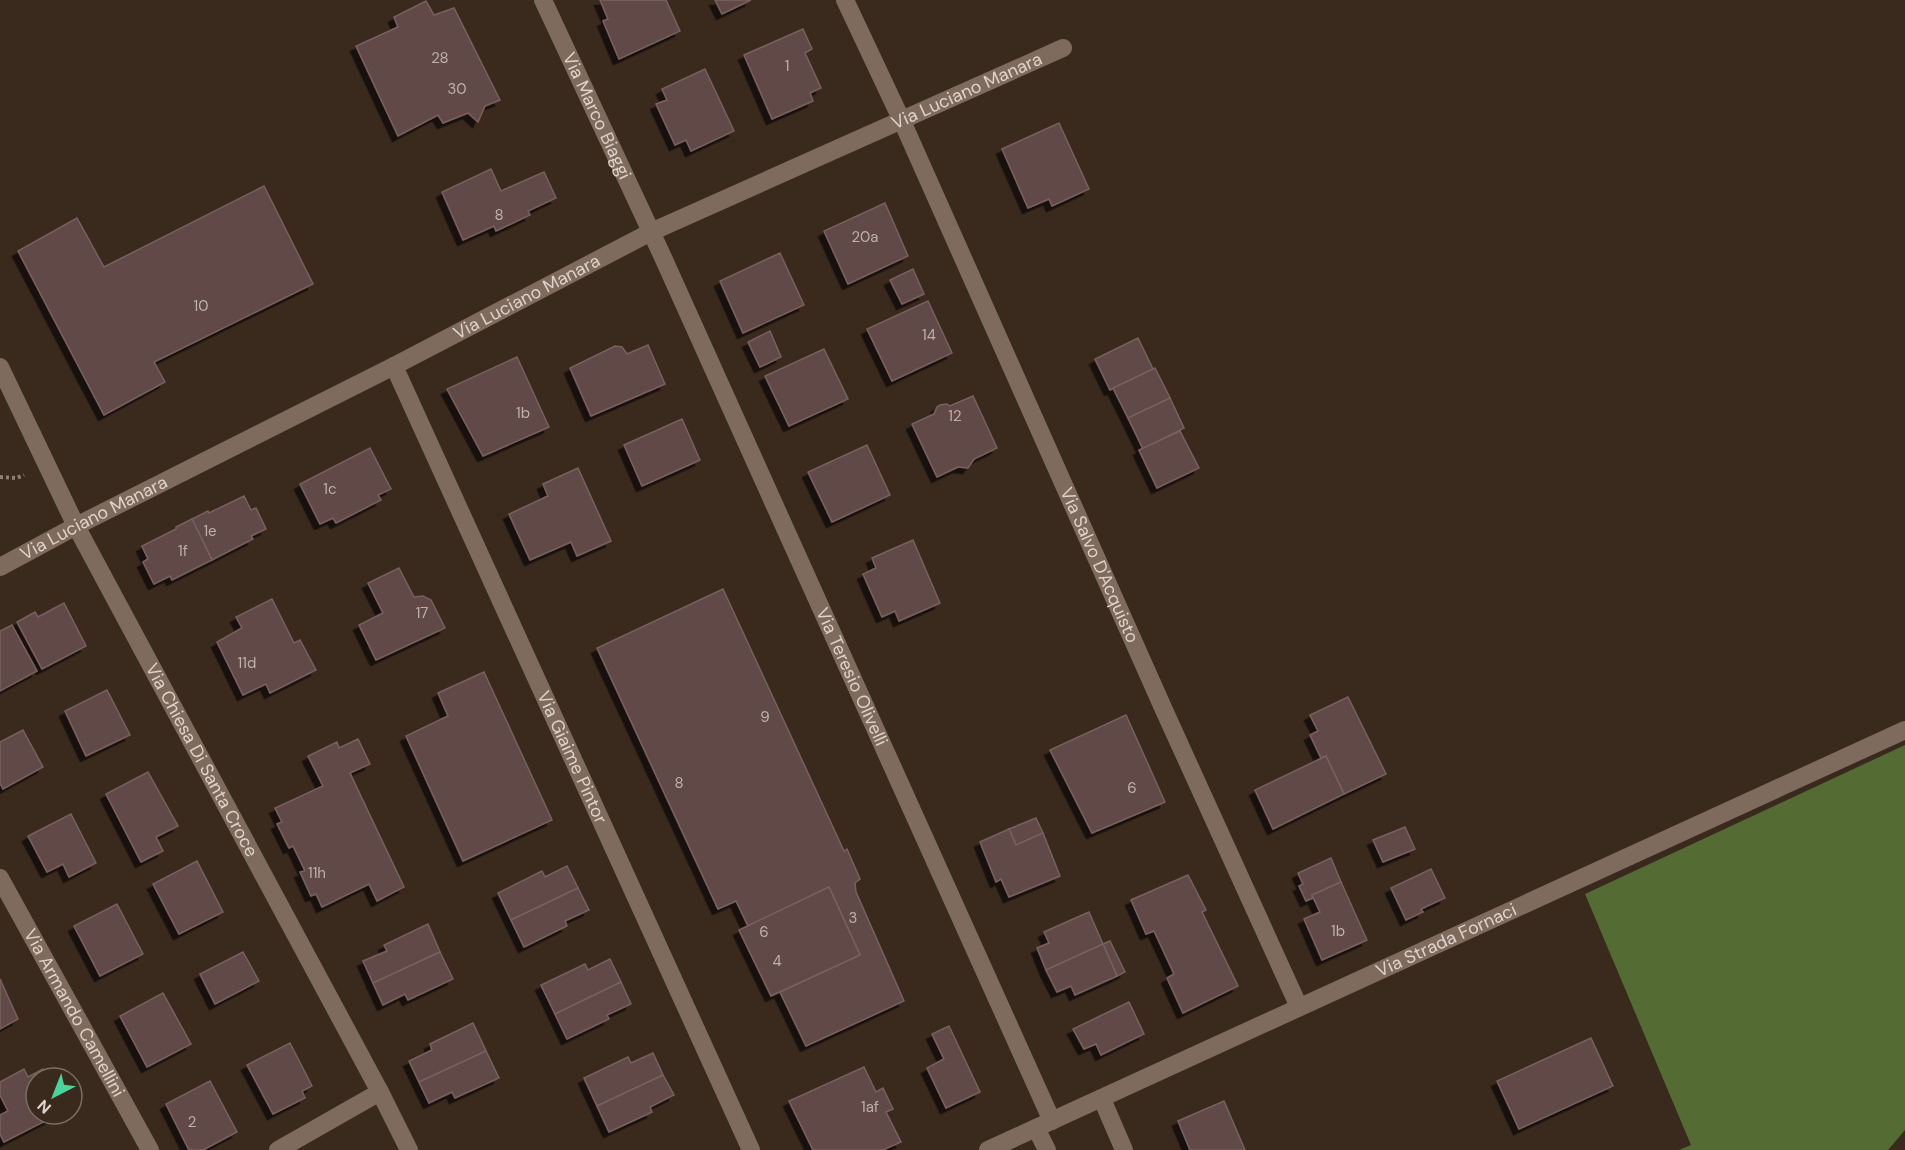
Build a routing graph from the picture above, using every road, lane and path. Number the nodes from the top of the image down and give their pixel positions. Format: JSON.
{"nodes":[{"id":1,"x":543,"y":0,"type":"edge"},
{"id":2,"x":845,"y":0,"type":"edge"},
{"id":3,"x":1063,"y":48,"type":"dead end"},
{"id":4,"x":902,"y":121,"type":"junction"},
{"id":5,"x":651,"y":232,"type":"junction"},
{"id":6,"x":394,"y":366,"type":"junction"},
{"id":7,"x":0,"y":367,"type":"edge"},
{"id":8,"x":76,"y":526,"type":"junction"},
{"id":9,"x":0,"y":567,"type":"edge"},
{"id":10,"x":1905,"y":729,"type":"edge"},
{"id":11,"x":0,"y":878,"type":"edge"},
{"id":12,"x":1299,"y":1007,"type":"junction"},
{"id":13,"x":380,"y":1092,"type":"junction"},
{"id":14,"x":1102,"y":1099,"type":"junction"},
{"id":15,"x":1044,"y":1124,"type":"junction"},
{"id":16,"x":150,"y":1150,"type":"edge"},
{"id":17,"x":278,"y":1150,"type":"edge"},
{"id":18,"x":410,"y":1150,"type":"edge"},
{"id":19,"x":751,"y":1150,"type":"edge"},
{"id":20,"x":988,"y":1150,"type":"edge"},
{"id":21,"x":1047,"y":1150,"type":"edge"},
{"id":22,"x":1124,"y":1150,"type":"edge"}],
"edges":[{"from":1,"to":5,"type":"street","name":"Via Marco Biaggi"},
{"from":2,"to":4,"type":"street"},
{"from":3,"to":4,"type":"street","name":"Via Luciano Manara"},
{"from":4,"to":5,"type":"street","name":"Via Luciano Manara"},
{"from":4,"to":12,"type":"street","name":"Via Salvo D'Acquisto"},
{"from":5,"to":6,"type":"street","name":"Via Luciano Manara"},
{"from":5,"to":15,"type":"street","name":"Via Teresio Olivelli"},
{"from":6,"to":8,"type":"street","name":"Via Luciano Manara"},
{"from":6,"to":19,"type":"street","name":"Via Giaime Pintor"},
{"from":7,"to":8,"type":"street","name":"Via Chiesa Di Santa Croce"},
{"from":8,"to":9,"type":"street","name":"Via Luciano Manara"},
{"from":8,"to":13,"type":"street","name":"Via Chiesa Di Santa Croce"},
{"from":10,"to":12,"type":"street","name":"Via Strada Fornaci"},
{"from":11,"to":16,"type":"street","name":"Via Armando Camellini"},
{"from":12,"to":14,"type":"street","name":"Via Strada Fornaci"},
{"from":13,"to":17,"type":"street"},
{"from":13,"to":18,"type":"street","name":"Via Chiesa Di Santa Croce"},
{"from":14,"to":15,"type":"street","name":"Via Strada Fornaci"},
{"from":14,"to":22,"type":"street"},
{"from":15,"to":20,"type":"street","name":"Via Strada Fornaci"},
{"from":15,"to":21,"type":"street","name":"Via Teresio Olivelli"}]}
